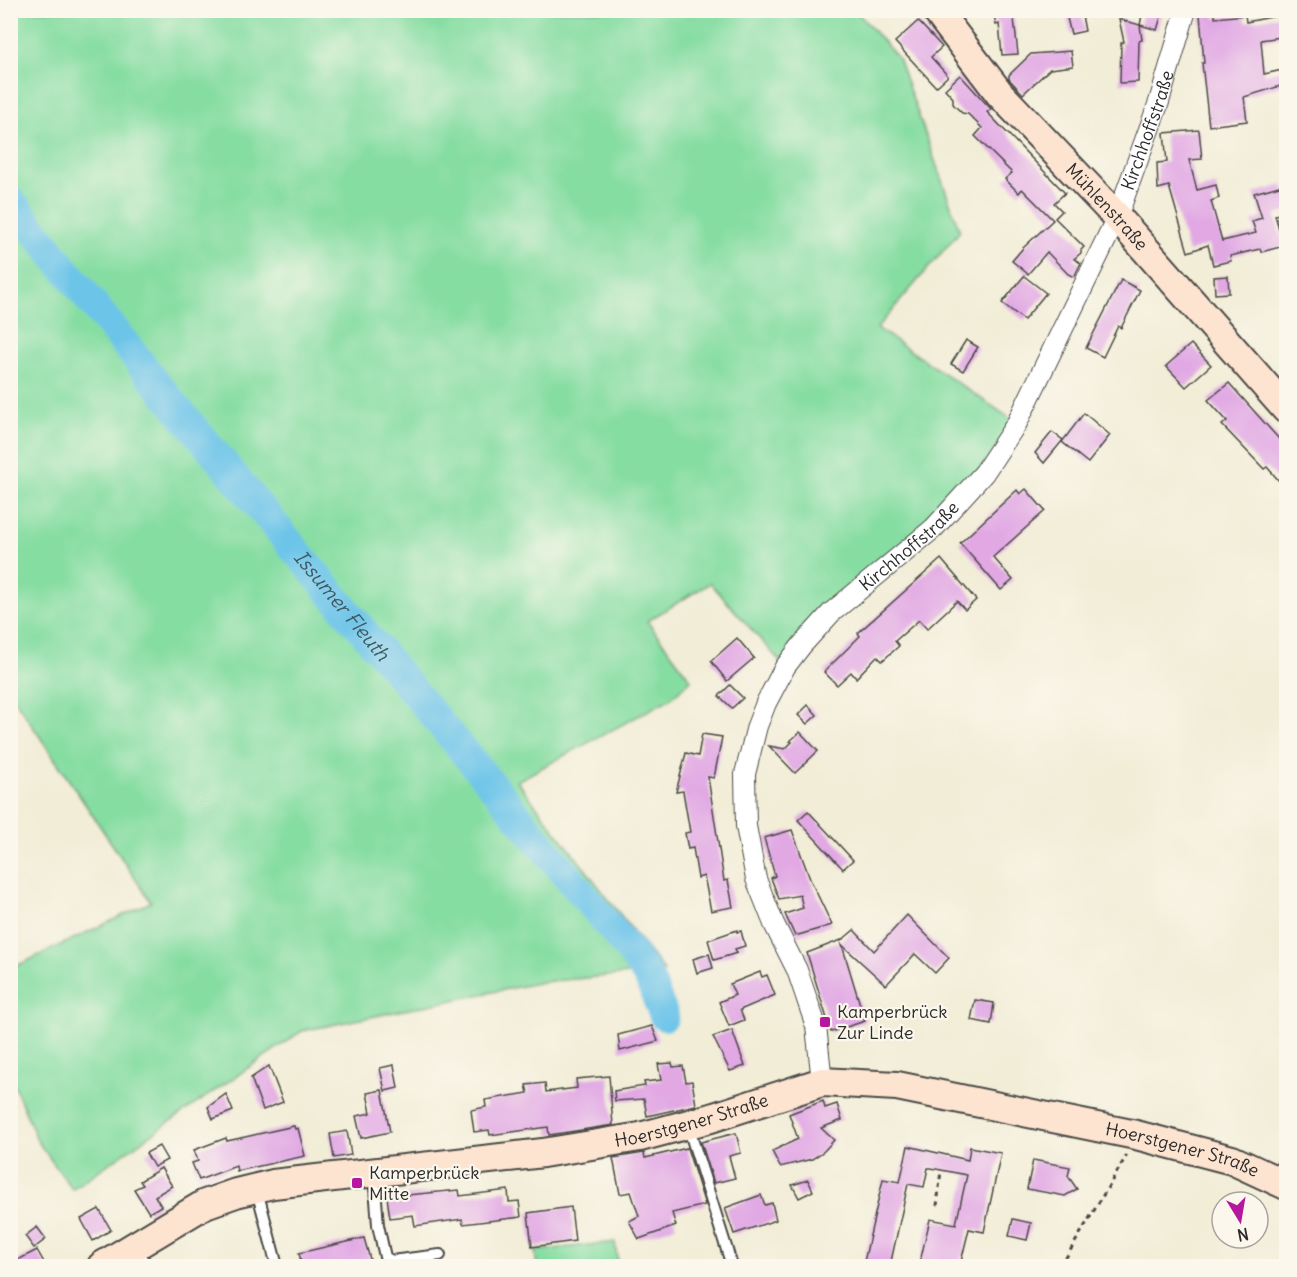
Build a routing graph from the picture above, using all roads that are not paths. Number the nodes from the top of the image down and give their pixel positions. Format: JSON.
{"nodes":[{"id":1,"x":936,"y":10,"type":"edge"},
{"id":2,"x":1186,"y":10,"type":"edge"},
{"id":3,"x":1117,"y":217,"type":"junction"},
{"id":4,"x":1284,"y":403,"type":"edge"},
{"id":5,"x":822,"y":1082,"type":"junction"},
{"id":6,"x":688,"y":1124,"type":"junction"},
{"id":7,"x":374,"y":1172,"type":"junction"},
{"id":8,"x":1287,"y":1185,"type":"edge"},
{"id":9,"x":259,"y":1188,"type":"junction"},
{"id":10,"x":440,"y":1255,"type":"dead end"},
{"id":11,"x":141,"y":1256,"type":"edge"},
{"id":12,"x":102,"y":1266,"type":"edge"},
{"id":13,"x":277,"y":1266,"type":"edge"},
{"id":14,"x":732,"y":1266,"type":"edge"}],
"edges":[{"from":1,"to":3,"type":"main road","name":"Mühlenstraße"},
{"from":2,"to":3,"type":"street","name":"Kirchhoffstraße"},
{"from":3,"to":4,"type":"main road","name":"Mühlenstraße"},
{"from":3,"to":5,"type":"street","name":"Kirchhoffstraße"},
{"from":5,"to":6,"type":"main road","name":"Hoerstgener Straße"},
{"from":5,"to":8,"type":"main road","name":"Hoerstgener Straße"},
{"from":6,"to":7,"type":"main road","name":"Hoerstgener Straße"},
{"from":6,"to":14,"type":"lane"},
{"from":7,"to":9,"type":"main road","name":"Hoerstgener Straße"},
{"from":7,"to":10,"type":"lane"},
{"from":9,"to":11,"type":"main road","name":"Hoerstgener Straße"},
{"from":9,"to":13,"type":"lane"},
{"from":11,"to":12,"type":"main road","name":"Hoerstgener Straße"}]}
